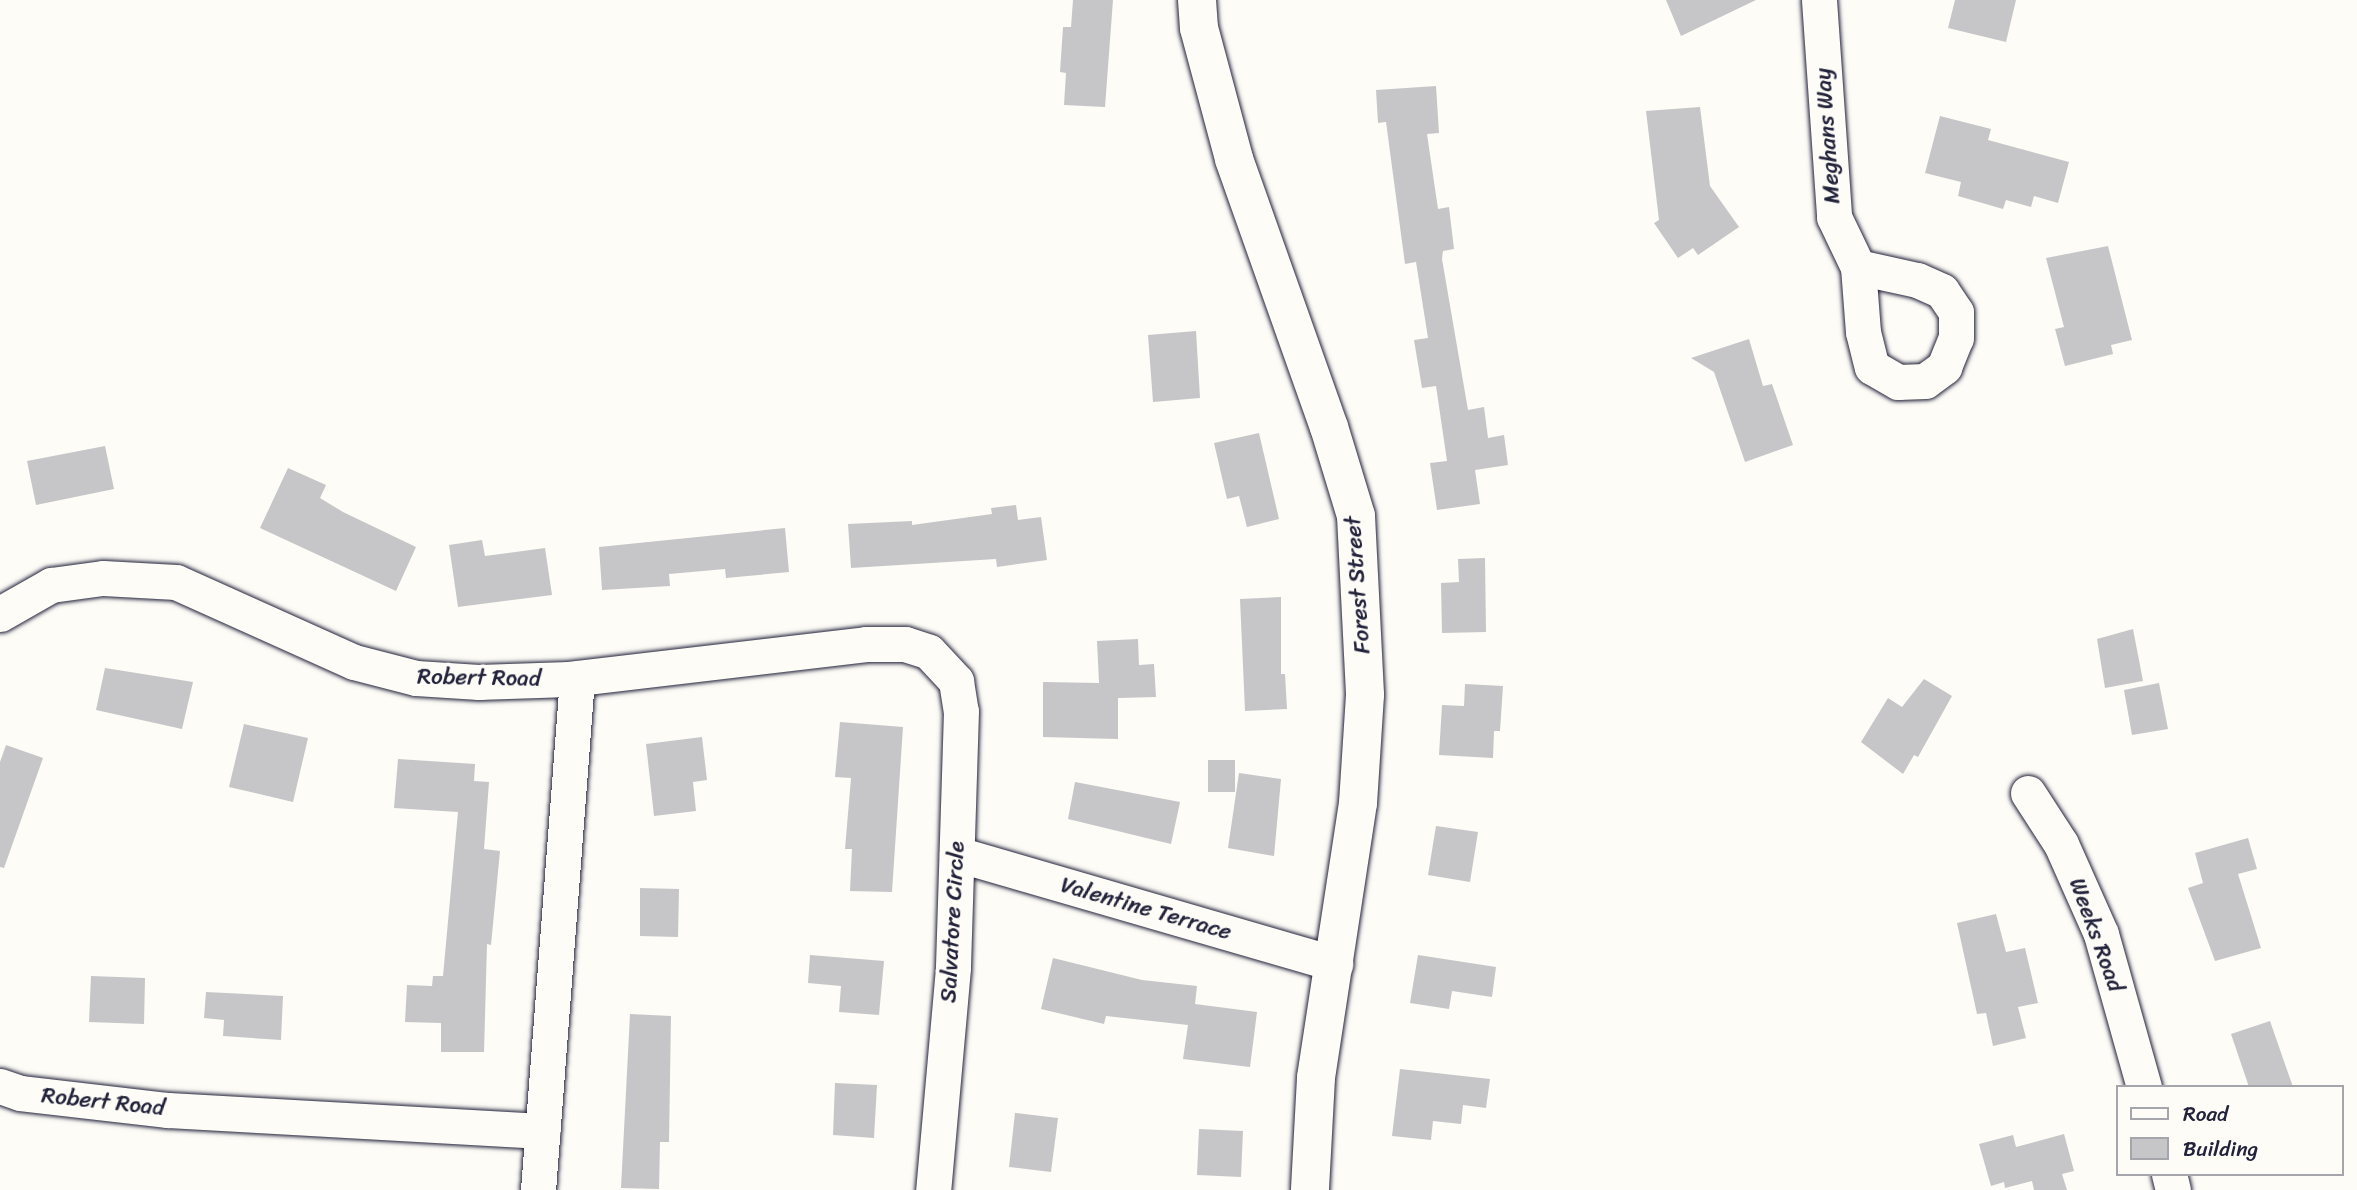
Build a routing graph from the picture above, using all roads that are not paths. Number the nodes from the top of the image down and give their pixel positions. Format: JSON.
{"nodes":[{"id":1,"x":1197,"y":0,"type":"edge"},
{"id":2,"x":1819,"y":0,"type":"edge"},
{"id":3,"x":1858,"y":267,"type":"dead end"},
{"id":4,"x":0,"y":614,"type":"edge"},
{"id":5,"x":938,"y":660,"type":"joint"},
{"id":6,"x":577,"y":678,"type":"junction"},
{"id":7,"x":2028,"y":793,"type":"dead end"},
{"id":8,"x":957,"y":853,"type":"junction"},
{"id":9,"x":1335,"y":964,"type":"junction"},
{"id":10,"x":2143,"y":1085,"type":"edge"},
{"id":11,"x":0,"y":1086,"type":"edge"},
{"id":12,"x":542,"y":1131,"type":"junction"},
{"id":13,"x":538,"y":1190,"type":"edge"},
{"id":14,"x":933,"y":1190,"type":"edge"},
{"id":15,"x":1310,"y":1190,"type":"edge"}],
"edges":[{"from":1,"to":9,"type":"street","name":"Forest Street"},
{"from":2,"to":3,"type":"street","name":"Meghans Way"},
{"from":4,"to":6,"type":"street","name":"Robert Road"},
{"from":5,"to":6,"type":"street","name":"Robert Road"},
{"from":5,"to":8,"type":"street","name":"Salvatore Circle"},
{"from":6,"to":12,"type":"street"},
{"from":7,"to":10,"type":"street","name":"Weeks Road"},
{"from":8,"to":9,"type":"street","name":"Valentine Terrace"},
{"from":8,"to":14,"type":"street","name":"Salvatore Circle"},
{"from":9,"to":15,"type":"street","name":"Forest Street"},
{"from":11,"to":12,"type":"street","name":"Robert Road"},
{"from":12,"to":13,"type":"street"}]}
